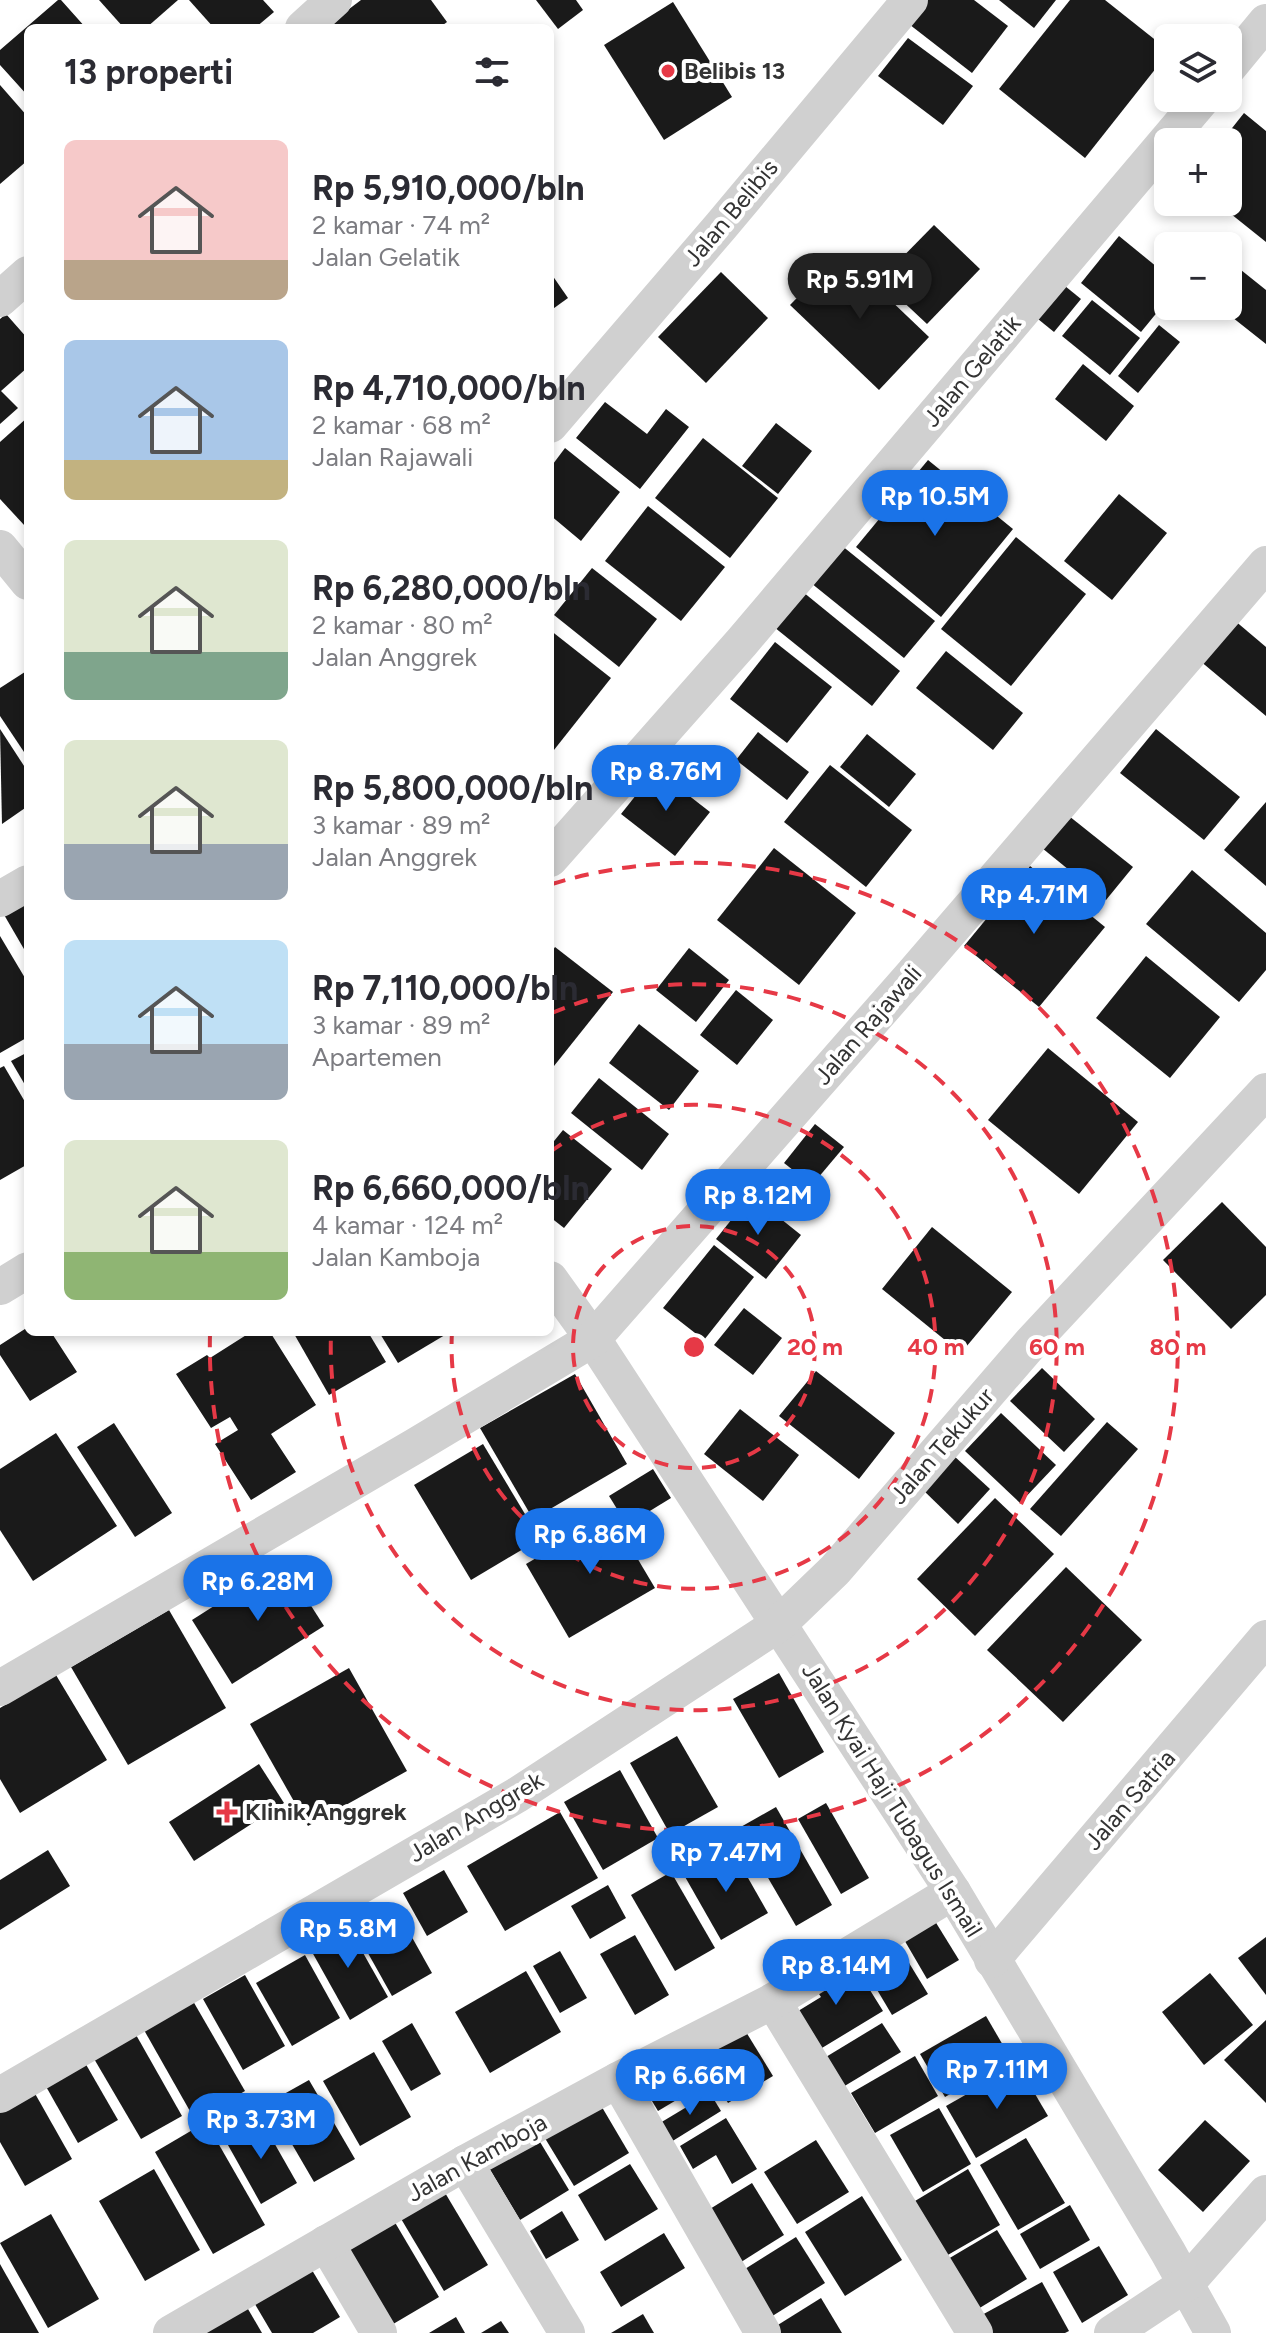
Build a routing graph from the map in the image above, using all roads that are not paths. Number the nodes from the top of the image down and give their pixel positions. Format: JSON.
{"nodes":[{"id":1,"x":334,"y":0,"type":"edge"},
{"id":2,"x":910,"y":0,"type":"edge"},
{"id":3,"x":1266,"y":22,"type":"edge"},
{"id":4,"x":307,"y":24,"type":"edge"},
{"id":5,"x":1242,"y":51,"type":"edge"},
{"id":6,"x":1191,"y":112,"type":"edge"},
{"id":7,"x":24,"y":278,"type":"edge"},
{"id":8,"x":0,"y":299,"type":"edge"},
{"id":9,"x":554,"y":420,"type":"edge"},
{"id":10,"x":0,"y":548,"type":"edge"},
{"id":11,"x":1266,"y":564,"type":"edge"},
{"id":12,"x":24,"y":577,"type":"edge"},
{"id":13,"x":554,"y":854,"type":"edge"},
{"id":14,"x":24,"y":885,"type":"edge"},
{"id":15,"x":0,"y":899,"type":"edge"},
{"id":16,"x":1266,"y":1091,"type":"edge"},
{"id":17,"x":24,"y":1272,"type":"edge"},
{"id":18,"x":554,"y":1285,"type":"edge"},
{"id":19,"x":0,"y":1287,"type":"edge"},
{"id":20,"x":593,"y":1339,"type":"junction"},
{"id":21,"x":779,"y":1624,"type":"junction"},
{"id":22,"x":1266,"y":1638,"type":"edge"},
{"id":23,"x":0,"y":1688,"type":"edge"},
{"id":24,"x":953,"y":1892,"type":"junction"},
{"id":25,"x":992,"y":1960,"type":"junction"},
{"id":26,"x":773,"y":2001,"type":"junction"},
{"id":27,"x":618,"y":2080,"type":"junction"},
{"id":28,"x":0,"y":2095,"type":"edge"},
{"id":29,"x":465,"y":2163,"type":"junction"},
{"id":30,"x":1266,"y":2193,"type":"edge"},
{"id":31,"x":326,"y":2243,"type":"junction"},
{"id":32,"x":1186,"y":2284,"type":"junction"},
{"id":33,"x":180,"y":2331,"type":"edge"},
{"id":34,"x":379,"y":2333,"type":"edge"},
{"id":35,"x":567,"y":2333,"type":"edge"},
{"id":36,"x":763,"y":2333,"type":"edge"},
{"id":37,"x":975,"y":2333,"type":"edge"},
{"id":38,"x":1112,"y":2333,"type":"edge"},
{"id":39,"x":1213,"y":2333,"type":"edge"}],
"edges":[{"from":1,"to":4,"type":"street"},
{"from":2,"to":9,"type":"street","name":"Jalan Belibis"},
{"from":3,"to":5,"type":"street"},
{"from":6,"to":13,"type":"street","name":"Jalan Gelatik"},
{"from":7,"to":8,"type":"street"},
{"from":10,"to":12,"type":"street"},
{"from":11,"to":20,"type":"street","name":"Jalan Rajawali"},
{"from":14,"to":15,"type":"street"},
{"from":16,"to":21,"type":"street","name":"Jalan Tekukur"},
{"from":17,"to":19,"type":"street"},
{"from":18,"to":20,"type":"street","name":"Jalan Kyai Haji Tubagus Ismail"},
{"from":20,"to":21,"type":"street","name":"Jalan Kyai Haji Tubagus Ismail"},
{"from":20,"to":23,"type":"street","name":"Jalan Rajawali"},
{"from":21,"to":24,"type":"street","name":"Jalan Kyai Haji Tubagus Ismail"},
{"from":21,"to":28,"type":"street","name":"Jalan Anggrek"},
{"from":22,"to":25,"type":"street","name":"Jalan Satria"},
{"from":24,"to":25,"type":"street","name":"Jalan Kyai Haji Tubagus Ismail"},
{"from":24,"to":26,"type":"street","name":"Jalan Kamboja"},
{"from":25,"to":32,"type":"street","name":"Jalan Kyai Haji Tubagus Ismail"},
{"from":26,"to":27,"type":"street","name":"Jalan Kamboja"},
{"from":26,"to":37,"type":"street"},
{"from":27,"to":29,"type":"street","name":"Jalan Kamboja"},
{"from":27,"to":36,"type":"street"},
{"from":29,"to":31,"type":"street","name":"Jalan Kamboja"},
{"from":29,"to":35,"type":"street"},
{"from":30,"to":32,"type":"street"},
{"from":31,"to":33,"type":"street","name":"Jalan Kamboja"},
{"from":31,"to":34,"type":"street"},
{"from":32,"to":38,"type":"street"},
{"from":32,"to":39,"type":"street","name":"Jalan Kyai Haji Tubagus Ismail"}]}
